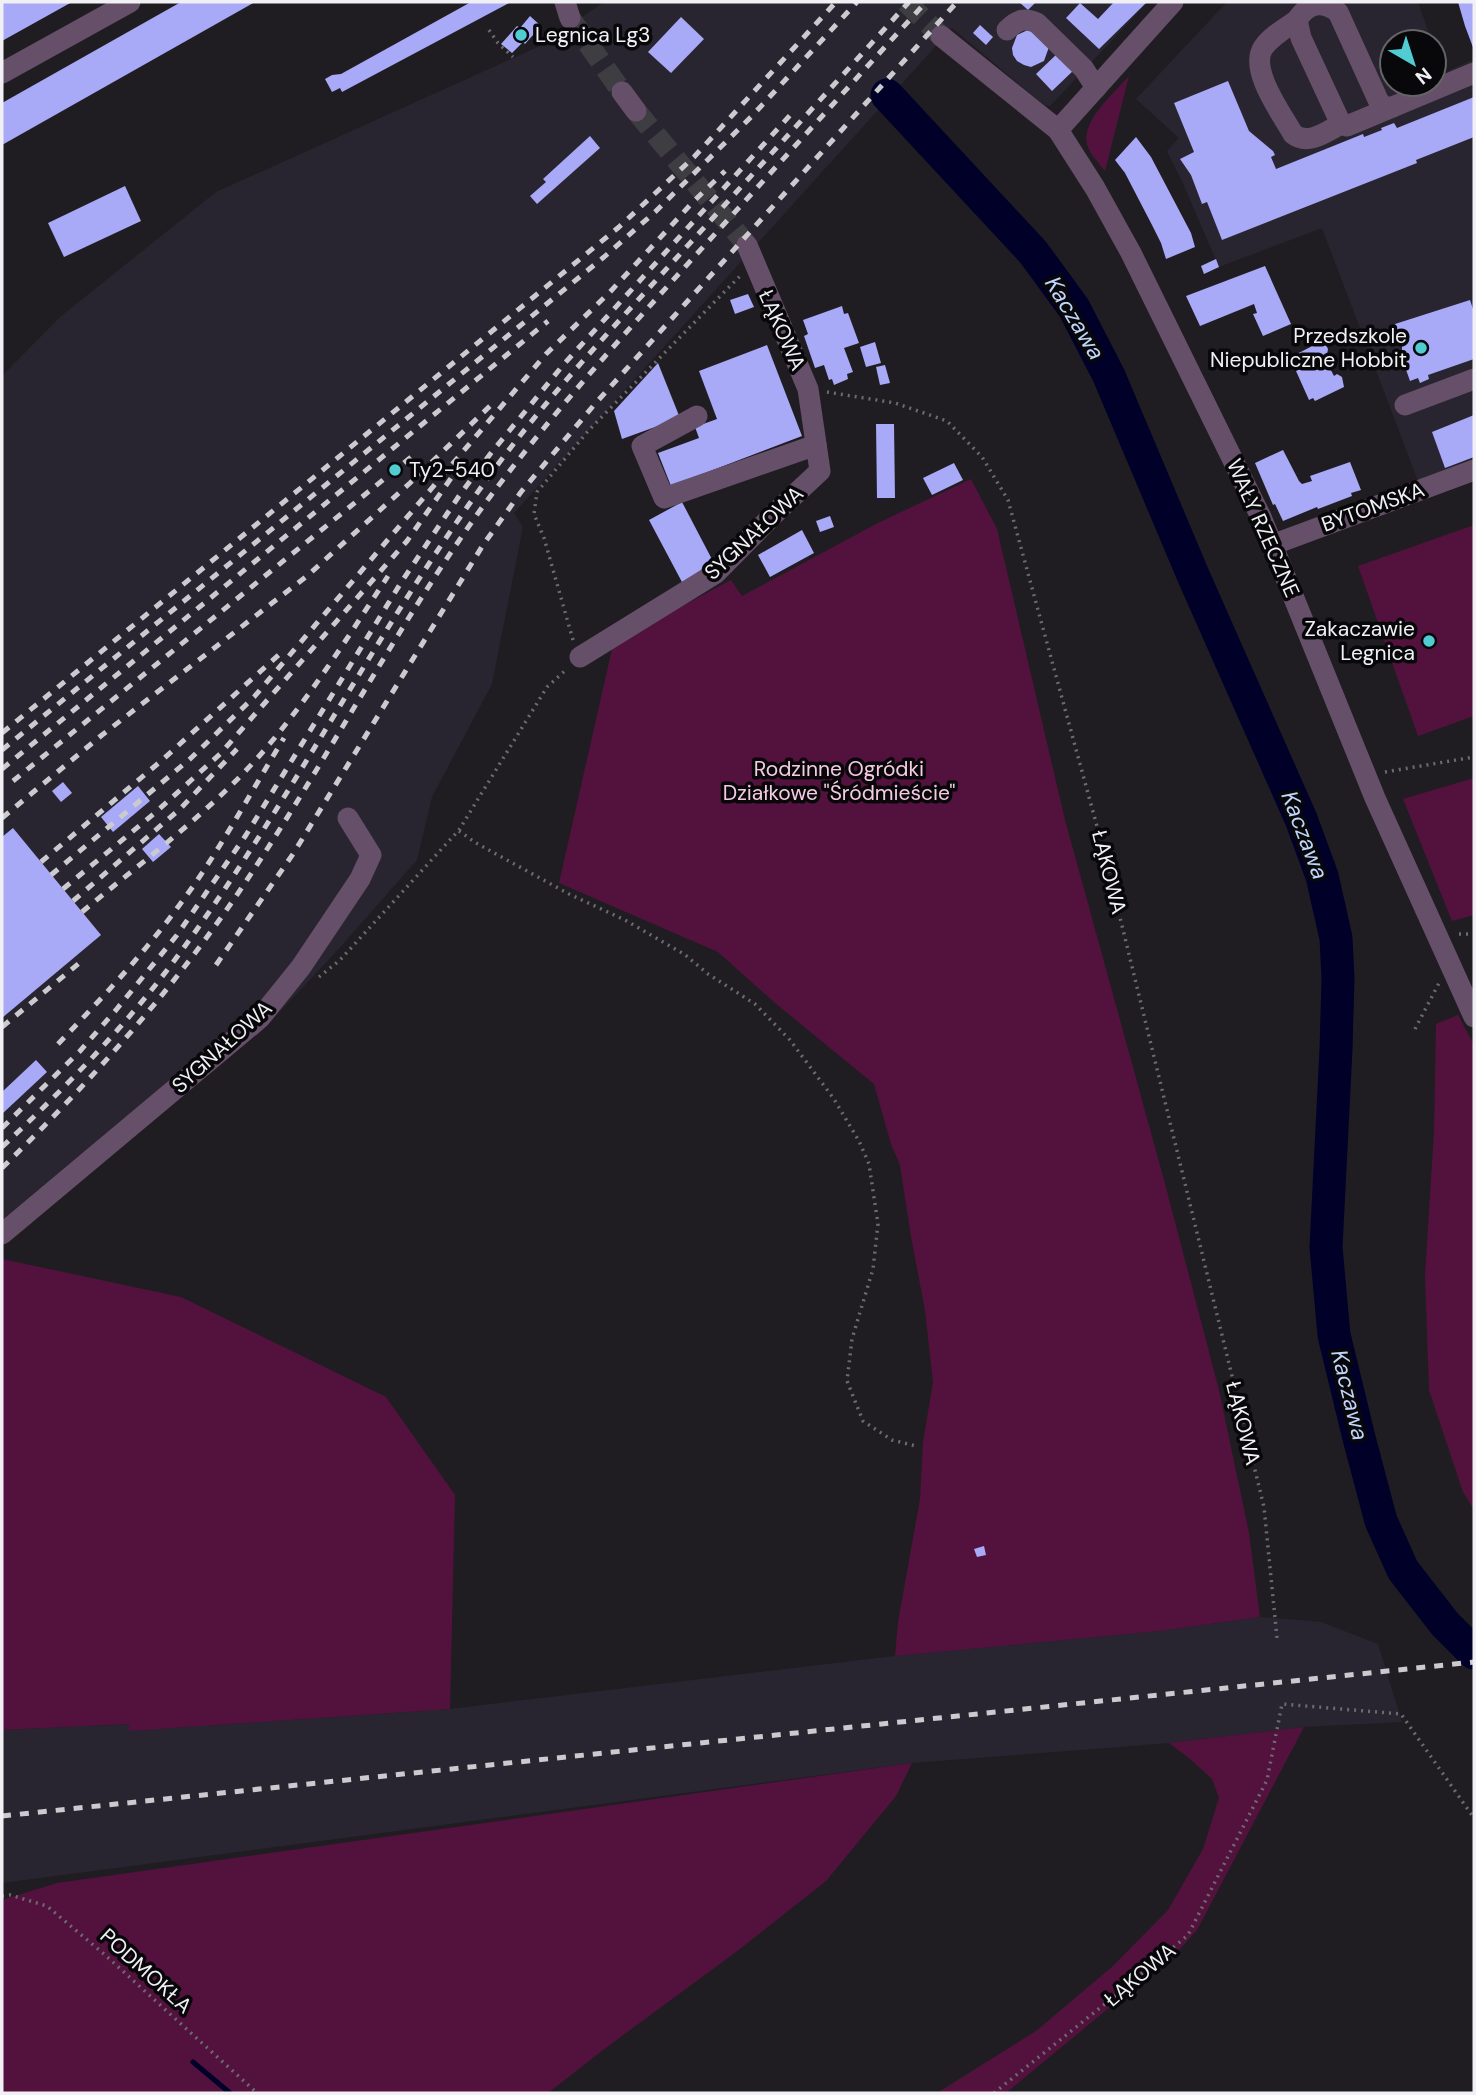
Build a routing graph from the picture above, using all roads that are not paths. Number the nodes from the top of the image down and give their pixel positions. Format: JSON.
{"nodes":[{"id":1,"x":130,"y":2,"type":"edge"},
{"id":2,"x":1173,"y":2,"type":"edge"},
{"id":3,"x":1297,"y":20,"type":"junction"},
{"id":4,"x":1007,"y":30,"type":"dead end"},
{"id":5,"x":941,"y":36,"type":"tunnel mouth"},
{"id":6,"x":2,"y":73,"type":"edge"},
{"id":7,"x":1474,"y":73,"type":"edge"},
{"id":8,"x":1096,"y":88,"type":"junction"},
{"id":9,"x":622,"y":92,"type":"tunnel mouth"},
{"id":10,"x":1393,"y":107,"type":"junction"},
{"id":11,"x":636,"y":111,"type":"tunnel mouth"},
{"id":12,"x":1340,"y":124,"type":"junction"},
{"id":13,"x":1058,"y":130,"type":"junction"},
{"id":14,"x":750,"y":254,"type":"tunnel mouth"},
{"id":15,"x":1474,"y":379,"type":"edge"},
{"id":16,"x":808,"y":389,"type":"joint"},
{"id":17,"x":1405,"y":405,"type":"dead end"},
{"id":18,"x":697,"y":416,"type":"dead end"},
{"id":19,"x":816,"y":446,"type":"junction"},
{"id":20,"x":1474,"y":470,"type":"edge"},
{"id":21,"x":1272,"y":545,"type":"junction"},
{"id":22,"x":580,"y":657,"type":"road end"},
{"id":23,"x":348,"y":818,"type":"dead end"},
{"id":24,"x":1474,"y":1017,"type":"edge"},
{"id":25,"x":2,"y":1234,"type":"edge"}],
"edges":[{"from":1,"to":6,"type":"street"},
{"from":2,"to":8,"type":"street"},
{"from":3,"to":10,"type":"street"},
{"from":3,"to":12,"type":"street"},
{"from":3,"to":12,"type":"street"},
{"from":4,"to":8,"type":"street"},
{"from":5,"to":13,"type":"street","name":"WAŁY RZECZNE"},
{"from":7,"to":10,"type":"street"},
{"from":8,"to":13,"type":"street"},
{"from":9,"to":11,"type":"street"},
{"from":10,"to":12,"type":"street"},
{"from":13,"to":21,"type":"street","name":"WAŁY RZECZNE"},
{"from":14,"to":16,"type":"street","name":"ŁĄKOWA"},
{"from":15,"to":17,"type":"street"},
{"from":16,"to":19,"type":"street","name":"SYGNAŁOWA"},
{"from":18,"to":19,"type":"street"},
{"from":19,"to":22,"type":"street","name":"SYGNAŁOWA"},
{"from":20,"to":21,"type":"street","name":"BYTOMSKA"},
{"from":21,"to":24,"type":"street","name":"WAŁY RZECZNE"},
{"from":23,"to":25,"type":"street","name":"SYGNAŁOWA"}]}
